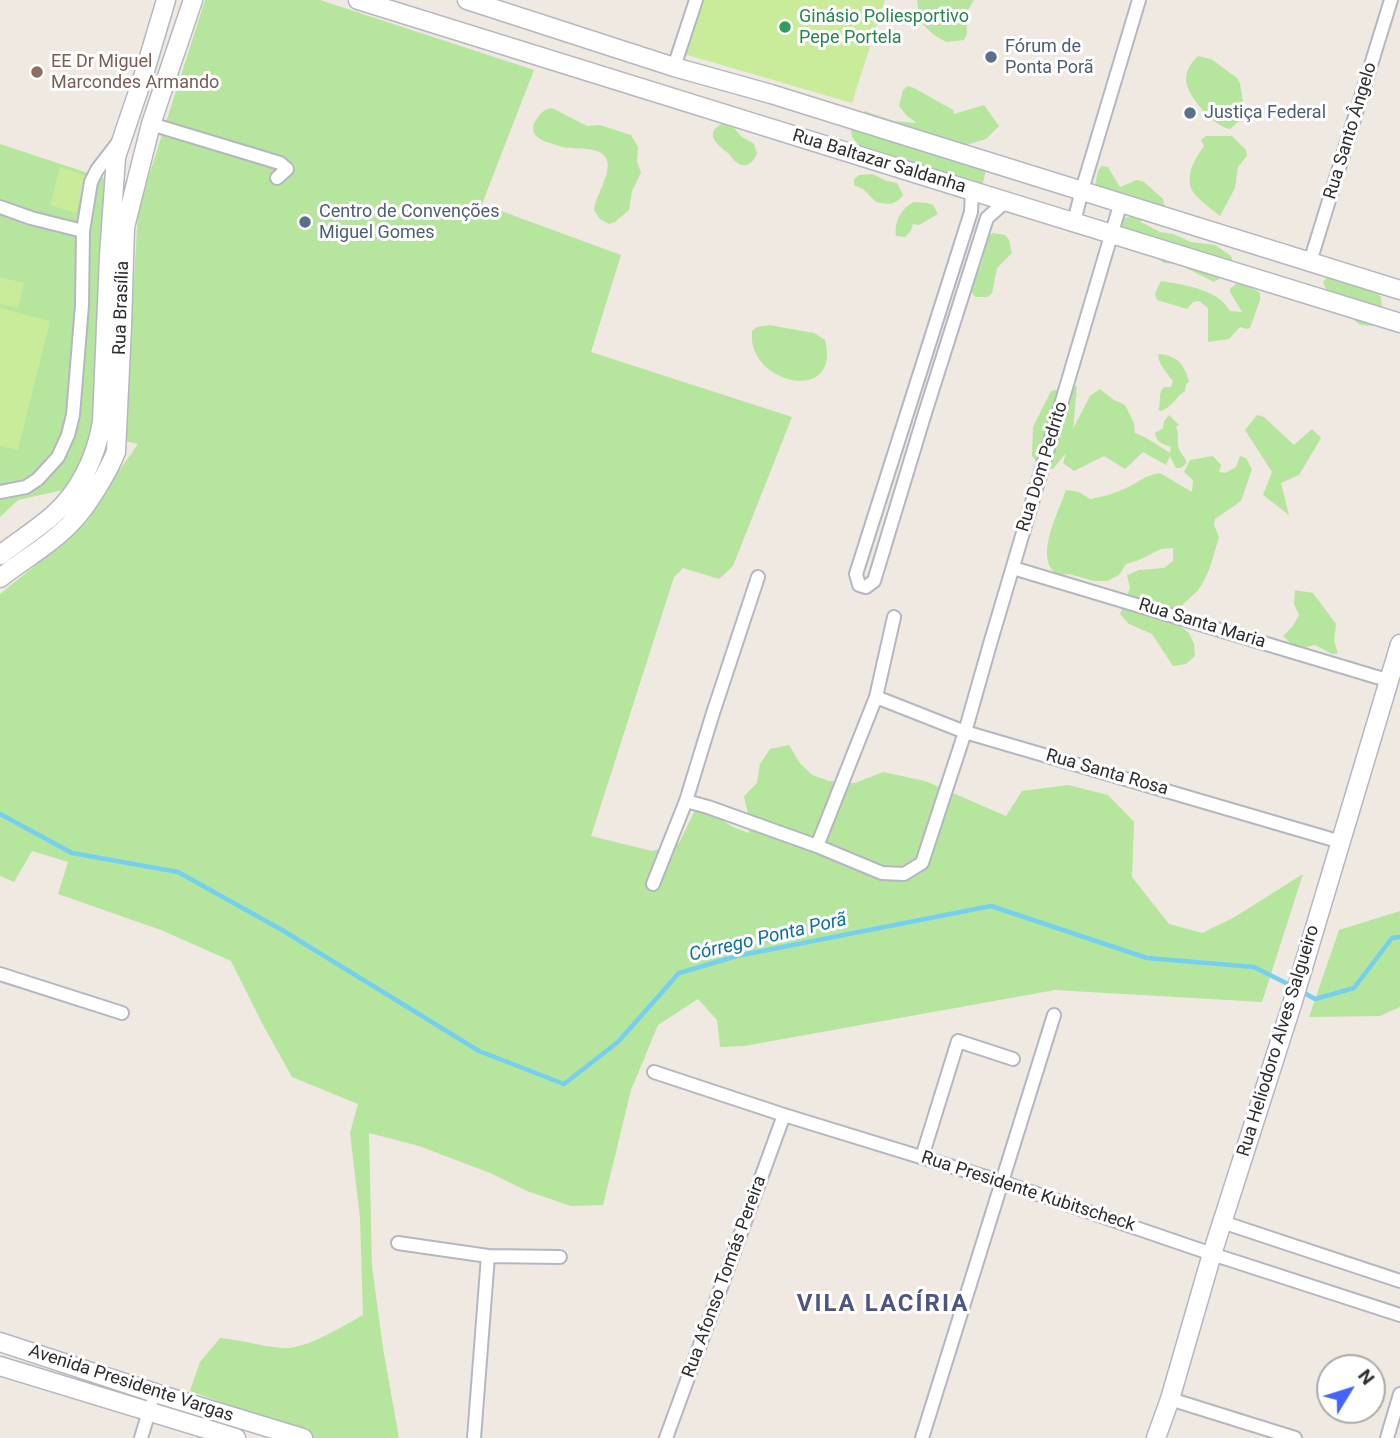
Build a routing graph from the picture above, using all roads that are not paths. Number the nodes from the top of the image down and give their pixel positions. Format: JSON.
{"nodes":[{"id":1,"x":166,"y":0,"type":"edge"},
{"id":2,"x":193,"y":0,"type":"edge"},
{"id":3,"x":358,"y":0,"type":"edge"},
{"id":4,"x":467,"y":0,"type":"edge"},
{"id":5,"x":696,"y":0,"type":"edge"},
{"id":6,"x":1139,"y":0,"type":"edge"},
{"id":7,"x":1391,"y":0,"type":"edge"},
{"id":8,"x":417,"y":9,"type":"edge"},
{"id":9,"x":674,"y":67,"type":"junction"},
{"id":10,"x":144,"y":74,"type":"junction"},
{"id":11,"x":165,"y":81,"type":"junction"},
{"id":12,"x":771,"y":94,"type":"junction"},
{"id":13,"x":151,"y":124,"type":"junction"},
{"id":14,"x":757,"y":124,"type":"junction"},
{"id":15,"x":125,"y":133,"type":"junction"},
{"id":16,"x":278,"y":178,"type":"dead end"},
{"id":17,"x":1082,"y":190,"type":"junction"},
{"id":18,"x":972,"y":192,"type":"junction"},
{"id":19,"x":1005,"y":202,"type":"junction"},
{"id":20,"x":1121,"y":202,"type":"junction"},
{"id":21,"x":0,"y":207,"type":"edge"},
{"id":22,"x":1074,"y":222,"type":"junction"},
{"id":23,"x":83,"y":231,"type":"junction"},
{"id":24,"x":1112,"y":235,"type":"junction"},
{"id":25,"x":1310,"y":262,"type":"junction"},
{"id":26,"x":1400,"y":290,"type":"edge"},
{"id":27,"x":1400,"y":323,"type":"edge"},
{"id":28,"x":909,"y":408,"type":"junction"},
{"id":29,"x":925,"y":413,"type":"junction"},
{"id":30,"x":0,"y":492,"type":"edge"},
{"id":31,"x":0,"y":555,"type":"edge"},
{"id":32,"x":1013,"y":568,"type":"junction"},
{"id":33,"x":758,"y":577,"type":"dead end"},
{"id":34,"x":0,"y":578,"type":"edge"},
{"id":35,"x":894,"y":617,"type":"dead end"},
{"id":36,"x":1400,"y":643,"type":"edge"},
{"id":37,"x":1390,"y":681,"type":"junction"},
{"id":38,"x":876,"y":696,"type":"junction"},
{"id":39,"x":965,"y":732,"type":"junction"},
{"id":40,"x":686,"y":801,"type":"junction"},
{"id":41,"x":1341,"y":842,"type":"junction"},
{"id":42,"x":817,"y":846,"type":"junction"},
{"id":43,"x":653,"y":884,"type":"dead end"},
{"id":44,"x":0,"y":974,"type":"edge"},
{"id":45,"x":122,"y":1013,"type":"dead end"},
{"id":46,"x":1054,"y":1015,"type":"dead end"},
{"id":47,"x":1013,"y":1059,"type":"dead end"},
{"id":48,"x":654,"y":1072,"type":"dead end"},
{"id":49,"x":784,"y":1115,"type":"junction"},
{"id":50,"x":922,"y":1157,"type":"junction"},
{"id":51,"x":1002,"y":1182,"type":"junction"},
{"id":52,"x":1222,"y":1222,"type":"junction"},
{"id":53,"x":398,"y":1243,"type":"dead end"},
{"id":54,"x":1212,"y":1254,"type":"junction"},
{"id":55,"x":488,"y":1256,"type":"junction"},
{"id":56,"x":561,"y":1257,"type":"dead end"},
{"id":57,"x":1400,"y":1281,"type":"edge"},
{"id":58,"x":1400,"y":1315,"type":"edge"},
{"id":59,"x":0,"y":1342,"type":"edge"},
{"id":60,"x":0,"y":1366,"type":"edge"},
{"id":61,"x":1400,"y":1394,"type":"edge"},
{"id":62,"x":1170,"y":1399,"type":"junction"},
{"id":63,"x":152,"y":1403,"type":"junction"},
{"id":64,"x":141,"y":1438,"type":"edge"},
{"id":65,"x":236,"y":1438,"type":"edge"},
{"id":66,"x":303,"y":1438,"type":"edge"},
{"id":67,"x":474,"y":1438,"type":"edge"},
{"id":68,"x":666,"y":1438,"type":"edge"},
{"id":69,"x":922,"y":1438,"type":"edge"},
{"id":70,"x":1156,"y":1438,"type":"edge"},
{"id":71,"x":1295,"y":1438,"type":"edge"},
{"id":72,"x":1387,"y":1438,"type":"edge"}],
"edges":[{"from":1,"to":10,"type":"main road","name":"Rua Brasília"},
{"from":2,"to":11,"type":"main road","name":"Rua Brasília"},
{"from":3,"to":8,"type":"main road","name":"Rua Baltazar Saldanha"},
{"from":4,"to":9,"type":"main road","name":"Rua Baltazar Saldanha"},
{"from":5,"to":9,"type":"street"},
{"from":6,"to":17,"type":"street"},
{"from":7,"to":25,"type":"street","name":"Rua Santo Ângelo"},
{"from":8,"to":14,"type":"main road","name":"Rua Baltazar Saldanha"},
{"from":9,"to":12,"type":"main road","name":"Rua Baltazar Saldanha"},
{"from":10,"to":11,"type":"street"},
{"from":10,"to":15,"type":"main road","name":"Rua Brasília"},
{"from":11,"to":13,"type":"main road","name":"Rua Brasília"},
{"from":12,"to":14,"type":"main road"},
{"from":12,"to":17,"type":"main road","name":"Rua Baltazar Saldanha"},
{"from":13,"to":16,"type":"street"},
{"from":13,"to":34,"type":"main road","name":"Rua Brasília"},
{"from":14,"to":18,"type":"main road","name":"Rua Baltazar Saldanha"},
{"from":15,"to":23,"type":"street"},
{"from":15,"to":31,"type":"main road","name":"Rua Brasília"},
{"from":17,"to":20,"type":"main road","name":"Rua Baltazar Saldanha"},
{"from":17,"to":22,"type":"street"},
{"from":18,"to":19,"type":"main road","name":"Rua Baltazar Saldanha"},
{"from":18,"to":28,"type":"street"},
{"from":19,"to":22,"type":"main road","name":"Rua Baltazar Saldanha"},
{"from":19,"to":29,"type":"street"},
{"from":20,"to":24,"type":"street","name":"Rua Dom Pedrito"},
{"from":20,"to":25,"type":"main road","name":"Rua Baltazar Saldanha"},
{"from":21,"to":23,"type":"street"},
{"from":22,"to":24,"type":"main road","name":"Rua Baltazar Saldanha"},
{"from":23,"to":30,"type":"street"},
{"from":24,"to":27,"type":"main road","name":"Rua Baltazar Saldanha"},
{"from":24,"to":32,"type":"street","name":"Rua Dom Pedrito"},
{"from":25,"to":26,"type":"main road","name":"Rua Baltazar Saldanha"},
{"from":28,"to":29,"type":"street"},
{"from":28,"to":29,"type":"street"},
{"from":32,"to":37,"type":"street","name":"Rua Santa Maria"},
{"from":32,"to":39,"type":"street","name":"Rua Dom Pedrito"},
{"from":33,"to":40,"type":"street"},
{"from":35,"to":38,"type":"street"},
{"from":36,"to":37,"type":"main road","name":"Rua Heliodoro Alves Salgueiro"},
{"from":37,"to":41,"type":"main road","name":"Rua Heliodoro Alves Salgueiro"},
{"from":38,"to":39,"type":"street","name":"Rua Santa Rosa"},
{"from":38,"to":42,"type":"street"},
{"from":39,"to":41,"type":"street","name":"Rua Santa Rosa"},
{"from":39,"to":42,"type":"street","name":"Rua Dom Pedrito"},
{"from":40,"to":42,"type":"street","name":"Rua Dom Pedrito"},
{"from":40,"to":43,"type":"street"},
{"from":41,"to":52,"type":"main road","name":"Rua Heliodoro Alves Salgueiro"},
{"from":44,"to":45,"type":"street"},
{"from":46,"to":51,"type":"street"},
{"from":47,"to":50,"type":"street"},
{"from":48,"to":49,"type":"street","name":"Rua Presidente Kubitscheck"},
{"from":49,"to":50,"type":"street","name":"Rua Presidente Kubitscheck"},
{"from":49,"to":68,"type":"street","name":"Rua Afonso Tomás Pereira"},
{"from":50,"to":51,"type":"street","name":"Rua Presidente Kubitscheck"},
{"from":51,"to":54,"type":"street","name":"Rua Presidente Kubitscheck"},
{"from":51,"to":69,"type":"street"},
{"from":52,"to":54,"type":"main road","name":"Rua Heliodoro Alves Salgueiro"},
{"from":52,"to":57,"type":"street"},
{"from":53,"to":55,"type":"street"},
{"from":54,"to":58,"type":"street","name":"Rua Presidente Kubitscheck"},
{"from":54,"to":62,"type":"main road","name":"Rua Heliodoro Alves Salgueiro"},
{"from":55,"to":56,"type":"street"},
{"from":55,"to":67,"type":"street"},
{"from":59,"to":63,"type":"main road","name":"Avenida Presidente Vargas"},
{"from":60,"to":63,"type":"main road","name":"Avenida Presidente Vargas"},
{"from":61,"to":72,"type":"street"},
{"from":62,"to":70,"type":"main road","name":"Rua Heliodoro Alves Salgueiro"},
{"from":62,"to":71,"type":"street"},
{"from":63,"to":64,"type":"street"},
{"from":63,"to":65,"type":"main road","name":"Avenida Presidente Vargas"},
{"from":63,"to":66,"type":"main road","name":"Avenida Presidente Vargas"}]}
